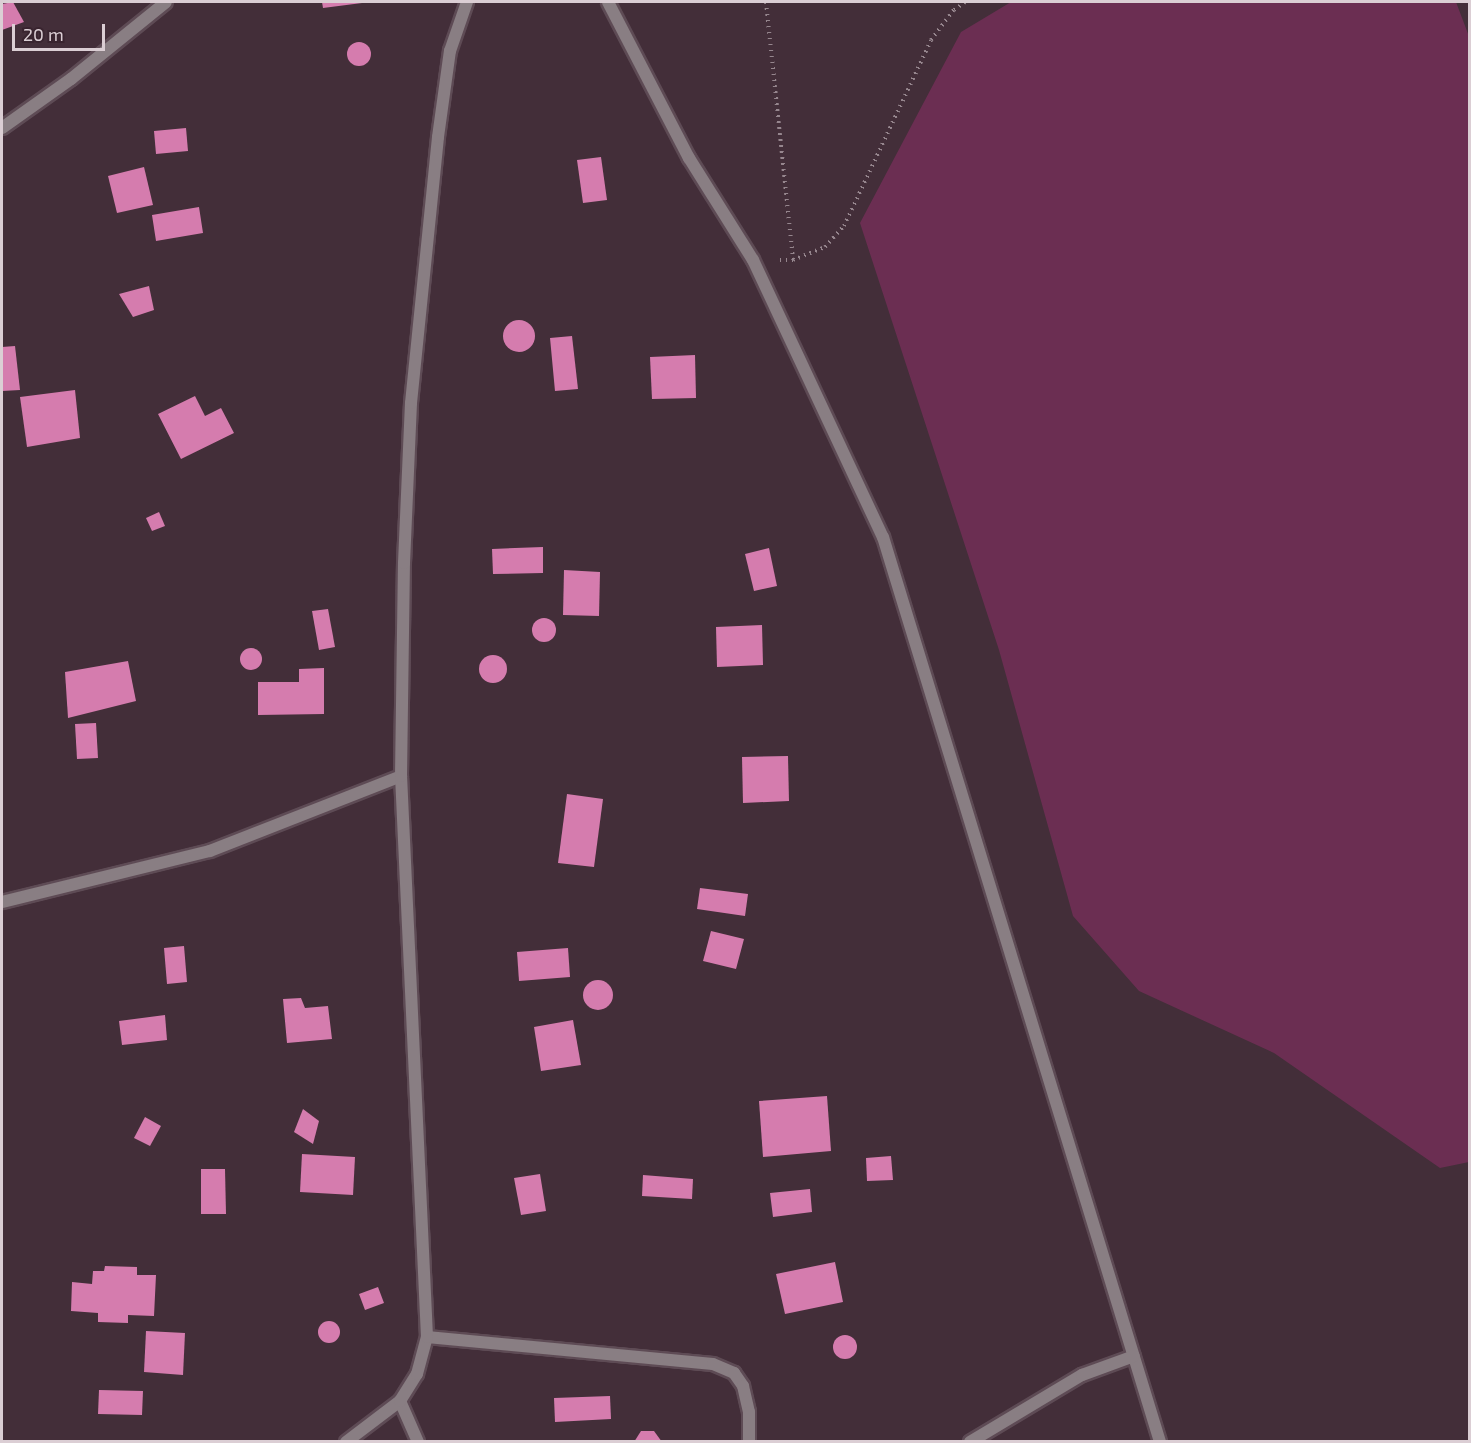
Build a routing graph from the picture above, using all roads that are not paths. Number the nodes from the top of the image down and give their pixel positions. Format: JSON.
{"nodes":[{"id":1,"x":166,"y":2,"type":"edge"},
{"id":2,"x":467,"y":2,"type":"edge"},
{"id":3,"x":608,"y":2,"type":"edge"},
{"id":4,"x":2,"y":128,"type":"edge"},
{"id":5,"x":402,"y":776,"type":"junction"},
{"id":6,"x":2,"y":902,"type":"edge"},
{"id":7,"x":427,"y":1337,"type":"junction"},
{"id":8,"x":1134,"y":1356,"type":"junction"},
{"id":9,"x":400,"y":1401,"type":"junction"},
{"id":10,"x":346,"y":1442,"type":"edge"},
{"id":11,"x":418,"y":1442,"type":"edge"},
{"id":12,"x":749,"y":1442,"type":"edge"},
{"id":13,"x":970,"y":1442,"type":"edge"},
{"id":14,"x":1161,"y":1442,"type":"edge"}],
"edges":[{"from":1,"to":4,"type":"street"},
{"from":2,"to":5,"type":"street"},
{"from":3,"to":8,"type":"street"},
{"from":5,"to":6,"type":"street"},
{"from":5,"to":7,"type":"street"},
{"from":7,"to":9,"type":"street"},
{"from":7,"to":12,"type":"street"},
{"from":8,"to":13,"type":"street"},
{"from":8,"to":14,"type":"street"},
{"from":9,"to":10,"type":"street"},
{"from":9,"to":11,"type":"street"}]}
